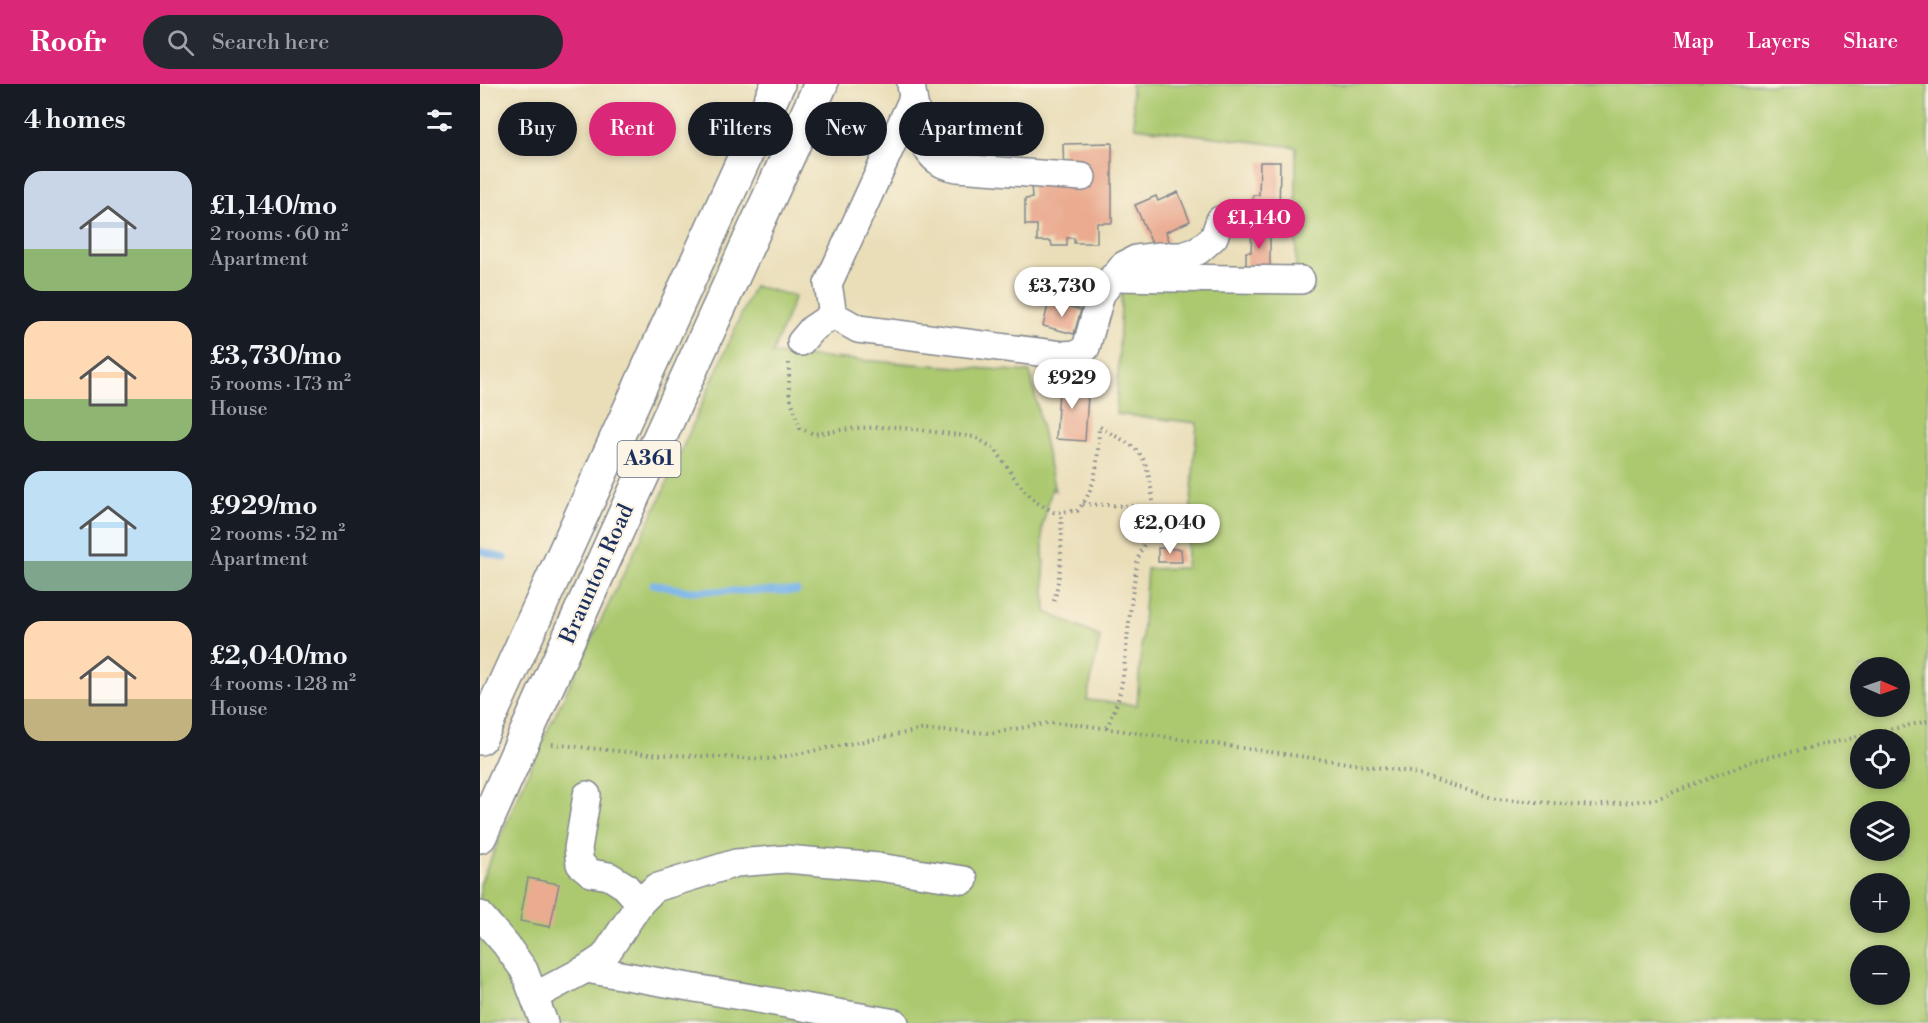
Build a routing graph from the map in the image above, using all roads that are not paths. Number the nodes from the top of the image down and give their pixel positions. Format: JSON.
{"nodes":[{"id":1,"x":778,"y":84,"type":"edge"},
{"id":2,"x":821,"y":84,"type":"edge"},
{"id":3,"x":912,"y":91,"type":"edge"},
{"id":4,"x":1082,"y":177,"type":"dead end"},
{"id":5,"x":1220,"y":220,"type":"dead end"},
{"id":6,"x":1113,"y":277,"type":"junction"},
{"id":7,"x":1301,"y":280,"type":"dead end"},
{"id":8,"x":833,"y":315,"type":"junction"},
{"id":9,"x":801,"y":342,"type":"road end"},
{"id":10,"x":480,"y":738,"type":"edge"},
{"id":11,"x":587,"y":795,"type":"dead end"},
{"id":12,"x":480,"y":836,"type":"edge"},
{"id":13,"x":964,"y":880,"type":"dead end"},
{"id":14,"x":640,"y":903,"type":"junction"},
{"id":15,"x":480,"y":915,"type":"edge"},
{"id":16,"x":586,"y":969,"type":"junction"},
{"id":17,"x":535,"y":996,"type":"junction"},
{"id":18,"x":544,"y":1023,"type":"edge"},
{"id":19,"x":553,"y":1023,"type":"edge"},
{"id":20,"x":895,"y":1023,"type":"edge"}],
"edges":[{"from":1,"to":10,"type":"main road","name":"Braunton Road","number":"A361"},
{"from":2,"to":12,"type":"main road","name":"Braunton Road","number":"A361"},
{"from":3,"to":4,"type":"street"},
{"from":3,"to":8,"type":"street"},
{"from":5,"to":6,"type":"street"},
{"from":6,"to":7,"type":"street"},
{"from":6,"to":8,"type":"street"},
{"from":8,"to":9,"type":"street"},
{"from":11,"to":14,"type":"street"},
{"from":13,"to":14,"type":"street"},
{"from":14,"to":16,"type":"street"},
{"from":15,"to":17,"type":"street"},
{"from":16,"to":17,"type":"street"},
{"from":16,"to":20,"type":"street"},
{"from":17,"to":18,"type":"street"},
{"from":17,"to":19,"type":"street"}]}
